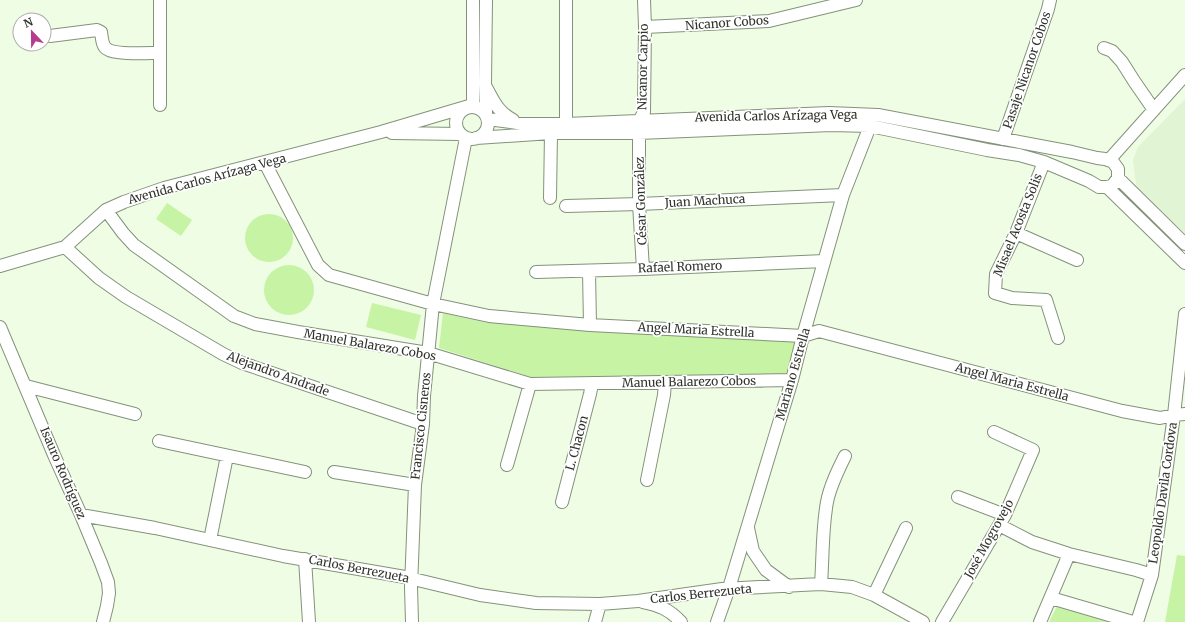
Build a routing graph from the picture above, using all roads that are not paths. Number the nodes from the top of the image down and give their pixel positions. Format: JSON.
{"nodes":[{"id":1,"x":160,"y":0,"type":"edge"},
{"id":2,"x":473,"y":0,"type":"edge"},
{"id":3,"x":486,"y":0,"type":"edge"},
{"id":4,"x":566,"y":0,"type":"edge"},
{"id":5,"x":644,"y":0,"type":"edge"},
{"id":6,"x":856,"y":0,"type":"edge"},
{"id":7,"x":1050,"y":0,"type":"edge"},
{"id":8,"x":645,"y":27,"type":"junction"},
{"id":9,"x":52,"y":36,"type":"edge"},
{"id":10,"x":1104,"y":48,"type":"dead end"},
{"id":11,"x":160,"y":53,"type":"junction"},
{"id":12,"x":1185,"y":76,"type":"edge"},
{"id":13,"x":485,"y":84,"type":"junction"},
{"id":14,"x":160,"y":105,"type":"dead end"},
{"id":15,"x":471,"y":106,"type":"junction"},
{"id":16,"x":1154,"y":110,"type":"junction"},
{"id":17,"x":487,"y":116,"type":"junction"},
{"id":18,"x":524,"y":124,"type":"junction"},
{"id":19,"x":566,"y":124,"type":"junction"},
{"id":20,"x":870,"y":126,"type":"junction"},
{"id":21,"x":639,"y":127,"type":"junction"},
{"id":22,"x":381,"y":132,"type":"junction"},
{"id":23,"x":551,"y":133,"type":"junction"},
{"id":24,"x":467,"y":137,"type":"junction"},
{"id":25,"x":1003,"y":139,"type":"junction"},
{"id":26,"x":1109,"y":160,"type":"junction"},
{"id":27,"x":1044,"y":162,"type":"junction"},
{"id":28,"x":266,"y":163,"type":"junction"},
{"id":29,"x":1118,"y":178,"type":"junction"},
{"id":30,"x":1107,"y":187,"type":"junction"},
{"id":31,"x":843,"y":194,"type":"junction"},
{"id":32,"x":550,"y":198,"type":"dead end"},
{"id":33,"x":639,"y":204,"type":"junction"},
{"id":34,"x":566,"y":206,"type":"dead end"},
{"id":35,"x":106,"y":210,"type":"junction"},
{"id":36,"x":1016,"y":233,"type":"junction"},
{"id":37,"x":1185,"y":244,"type":"edge"},
{"id":38,"x":65,"y":247,"type":"junction"},
{"id":39,"x":1077,"y":260,"type":"dead end"},
{"id":40,"x":824,"y":261,"type":"junction"},
{"id":41,"x":1185,"y":263,"type":"edge"},
{"id":42,"x":0,"y":266,"type":"edge"},
{"id":43,"x":643,"y":269,"type":"junction"},
{"id":44,"x":589,"y":271,"type":"junction"},
{"id":45,"x":536,"y":272,"type":"dead end"},
{"id":46,"x":433,"y":304,"type":"junction"},
{"id":47,"x":1185,"y":314,"type":"edge"},
{"id":48,"x":590,"y":325,"type":"junction"},
{"id":49,"x":0,"y":327,"type":"edge"},
{"id":50,"x":803,"y":336,"type":"junction"},
{"id":51,"x":1058,"y":338,"type":"dead end"},
{"id":52,"x":5,"y":351,"type":"edge"},
{"id":53,"x":428,"y":353,"type":"junction"},
{"id":54,"x":792,"y":380,"type":"junction"},
{"id":55,"x":665,"y":382,"type":"junction"},
{"id":56,"x":530,"y":384,"type":"junction"},
{"id":57,"x":592,"y":384,"type":"junction"},
{"id":58,"x":26,"y":386,"type":"junction"},
{"id":59,"x":135,"y":414,"type":"dead end"},
{"id":60,"x":1180,"y":415,"type":"edge"},
{"id":61,"x":423,"y":424,"type":"junction"},
{"id":62,"x":994,"y":432,"type":"dead end"},
{"id":63,"x":159,"y":441,"type":"dead end"},
{"id":64,"x":227,"y":456,"type":"junction"},
{"id":65,"x":845,"y":456,"type":"dead end"},
{"id":66,"x":507,"y":465,"type":"dead end"},
{"id":67,"x":305,"y":472,"type":"dead end"},
{"id":68,"x":334,"y":472,"type":"dead end"},
{"id":69,"x":647,"y":480,"type":"dead end"},
{"id":70,"x":415,"y":485,"type":"junction"},
{"id":71,"x":958,"y":496,"type":"dead end"},
{"id":72,"x":562,"y":502,"type":"dead end"},
{"id":73,"x":81,"y":515,"type":"junction"},
{"id":74,"x":1002,"y":520,"type":"junction"},
{"id":75,"x":748,"y":526,"type":"junction"},
{"id":76,"x":906,"y":528,"type":"dead end"},
{"id":77,"x":210,"y":540,"type":"junction"},
{"id":78,"x":1069,"y":554,"type":"junction"},
{"id":79,"x":305,"y":559,"type":"junction"},
{"id":80,"x":1152,"y":575,"type":"junction"},
{"id":81,"x":411,"y":578,"type":"junction"},
{"id":82,"x":821,"y":584,"type":"junction"},
{"id":83,"x":789,"y":586,"type":"junction"},
{"id":84,"x":729,"y":588,"type":"junction"},
{"id":85,"x":874,"y":595,"type":"junction"},
{"id":86,"x":1051,"y":598,"type":"junction"},
{"id":87,"x":638,"y":601,"type":"junction"},
{"id":88,"x":600,"y":604,"type":"junction"},
{"id":89,"x":103,"y":622,"type":"edge"},
{"id":90,"x":309,"y":622,"type":"edge"},
{"id":91,"x":412,"y":622,"type":"edge"},
{"id":92,"x":595,"y":622,"type":"edge"},
{"id":93,"x":681,"y":622,"type":"edge"},
{"id":94,"x":717,"y":622,"type":"edge"},
{"id":95,"x":924,"y":622,"type":"edge"},
{"id":96,"x":942,"y":622,"type":"edge"},
{"id":97,"x":1040,"y":622,"type":"edge"},
{"id":98,"x":1133,"y":622,"type":"edge"},
{"id":99,"x":1137,"y":622,"type":"edge"}],
"edges":[{"from":1,"to":11,"type":"street"},
{"from":2,"to":15,"type":"street"},
{"from":3,"to":13,"type":"street"},
{"from":4,"to":19,"type":"street"},
{"from":5,"to":8,"type":"street","name":"Nicanor Carpio"},
{"from":6,"to":8,"type":"street","name":"Nicanor Cobos"},
{"from":7,"to":25,"type":"street","name":"Pasaje Nicanor Cobos"},
{"from":8,"to":21,"type":"street","name":"Nicanor Carpio"},
{"from":9,"to":11,"type":"street"},
{"from":10,"to":16,"type":"street"},
{"from":11,"to":14,"type":"street"},
{"from":12,"to":16,"type":"street"},
{"from":13,"to":17,"type":"street"},
{"from":13,"to":18,"type":"street"},
{"from":15,"to":17,"type":"street"},
{"from":15,"to":22,"type":"street","name":"Avenida Carlos Arízaga Vega"},
{"from":15,"to":24,"type":"street"},
{"from":16,"to":26,"type":"street"},
{"from":17,"to":18,"type":"street","name":"Avenida Carlos Arízaga Vega"},
{"from":17,"to":24,"type":"street"},
{"from":18,"to":19,"type":"street","name":"Avenida Carlos Arízaga Vega"},
{"from":19,"to":21,"type":"street","name":"Avenida Carlos Arízaga Vega"},
{"from":20,"to":21,"type":"street","name":"Avenida Carlos Arízaga Vega"},
{"from":20,"to":27,"type":"street","name":"Avenida Carlos Arízaga Vega"},
{"from":20,"to":31,"type":"street","name":"Mariano Estrella"},
{"from":21,"to":23,"type":"street","name":"Avenida Carlos Arízaga Vega"},
{"from":21,"to":25,"type":"street","name":"Avenida Carlos Arízaga Vega"},
{"from":21,"to":33,"type":"street","name":"César González"},
{"from":22,"to":24,"type":"street","name":"Avenida Carlos Arízaga Vega"},
{"from":22,"to":28,"type":"street","name":"Avenida Carlos Arízaga Vega"},
{"from":23,"to":24,"type":"street","name":"Avenida Carlos Arízaga Vega"},
{"from":23,"to":32,"type":"street"},
{"from":24,"to":46,"type":"street","name":"Francisco Cisneros"},
{"from":25,"to":26,"type":"street","name":"Avenida Carlos Arízaga Vega"},
{"from":26,"to":29,"type":"street"},
{"from":27,"to":30,"type":"street","name":"Avenida Carlos Arízaga Vega"},
{"from":27,"to":36,"type":"street","name":"Misael Acosta Solis"},
{"from":28,"to":35,"type":"street","name":"Avenida Carlos Arízaga Vega"},
{"from":28,"to":46,"type":"street","name":"Angel Maria Estrella"},
{"from":29,"to":30,"type":"street"},
{"from":29,"to":37,"type":"street"},
{"from":30,"to":41,"type":"street","name":"Avenida Carlos Arízaga Vega"},
{"from":31,"to":33,"type":"street","name":"Juan Machuca"},
{"from":31,"to":40,"type":"street","name":"Mariano Estrella"},
{"from":33,"to":34,"type":"street","name":"Juan Machuca"},
{"from":33,"to":43,"type":"street","name":"César González"},
{"from":35,"to":38,"type":"street","name":"Avenida Carlos Arízaga Vega"},
{"from":35,"to":53,"type":"street","name":"Manuel Balarezo Cobos"},
{"from":36,"to":39,"type":"street"},
{"from":36,"to":51,"type":"street","name":"Misael Acosta Solis"},
{"from":38,"to":42,"type":"street","name":"Avenida Carlos Arízaga Vega"},
{"from":38,"to":61,"type":"street","name":"Alejandro Andrade"},
{"from":40,"to":43,"type":"street","name":"Rafael Romero"},
{"from":40,"to":50,"type":"street","name":"Mariano Estrella"},
{"from":43,"to":44,"type":"street","name":"Rafael Romero"},
{"from":44,"to":45,"type":"street","name":"Rafael Romero"},
{"from":44,"to":48,"type":"street"},
{"from":46,"to":48,"type":"street","name":"Angel Maria Estrella"},
{"from":46,"to":53,"type":"street","name":"Francisco Cisneros"},
{"from":47,"to":60,"type":"street","name":"Leopoldo Davila Cordova"},
{"from":48,"to":50,"type":"street","name":"Angel Maria Estrella"},
{"from":49,"to":52,"type":"street","name":"Isauro Rodríguez"},
{"from":50,"to":54,"type":"street","name":"Mariano Estrella"},
{"from":50,"to":60,"type":"street","name":"Angel Maria Estrella"},
{"from":52,"to":58,"type":"street","name":"Isauro Rodríguez"},
{"from":53,"to":56,"type":"street","name":"Manuel Balarezo Cobos"},
{"from":53,"to":61,"type":"street","name":"Francisco Cisneros"},
{"from":54,"to":55,"type":"street","name":"Manuel Balarezo Cobos"},
{"from":54,"to":75,"type":"street","name":"Mariano Estrella"},
{"from":55,"to":57,"type":"street","name":"Manuel Balarezo Cobos"},
{"from":55,"to":69,"type":"street"},
{"from":56,"to":57,"type":"street","name":"Manuel Balarezo Cobos"},
{"from":56,"to":66,"type":"street"},
{"from":57,"to":72,"type":"street","name":"L. Chacon"},
{"from":58,"to":59,"type":"street"},
{"from":58,"to":73,"type":"street","name":"Isauro Rodríguez"},
{"from":60,"to":80,"type":"street","name":"Leopoldo Davila Cordova"},
{"from":61,"to":70,"type":"street","name":"Francisco Cisneros"},
{"from":62,"to":74,"type":"street","name":"José Mogrovejo"},
{"from":63,"to":64,"type":"street"},
{"from":64,"to":67,"type":"street"},
{"from":64,"to":77,"type":"street"},
{"from":65,"to":82,"type":"street"},
{"from":68,"to":70,"type":"street"},
{"from":70,"to":81,"type":"street","name":"Francisco Cisneros"},
{"from":71,"to":74,"type":"street"},
{"from":73,"to":77,"type":"street","name":"Carlos Berrezueta"},
{"from":73,"to":89,"type":"street","name":"Isauro Rodríguez"},
{"from":74,"to":78,"type":"street"},
{"from":74,"to":96,"type":"street","name":"José Mogrovejo"},
{"from":75,"to":83,"type":"street"},
{"from":75,"to":84,"type":"street","name":"Mariano Estrella"},
{"from":76,"to":85,"type":"street"},
{"from":77,"to":79,"type":"street","name":"Carlos Berrezueta"},
{"from":78,"to":80,"type":"street"},
{"from":78,"to":86,"type":"street"},
{"from":79,"to":81,"type":"street","name":"Carlos Berrezueta"},
{"from":79,"to":90,"type":"street"},
{"from":80,"to":99,"type":"street","name":"Leopoldo Davila Cordova"},
{"from":81,"to":88,"type":"street","name":"Carlos Berrezueta"},
{"from":81,"to":91,"type":"street","name":"Francisco Cisneros"},
{"from":82,"to":83,"type":"street","name":"Carlos Berrezueta"},
{"from":82,"to":85,"type":"street","name":"Carlos Berrezueta"},
{"from":83,"to":84,"type":"street","name":"Carlos Berrezueta"},
{"from":84,"to":87,"type":"street","name":"Carlos Berrezueta"},
{"from":84,"to":94,"type":"street","name":"Mariano Estrella"},
{"from":85,"to":95,"type":"street","name":"Carlos Berrezueta"},
{"from":86,"to":97,"type":"street"},
{"from":86,"to":98,"type":"street"},
{"from":87,"to":88,"type":"street","name":"Carlos Berrezueta"},
{"from":87,"to":93,"type":"street","name":"Carlos Berrezueta"},
{"from":88,"to":92,"type":"street"}]}
